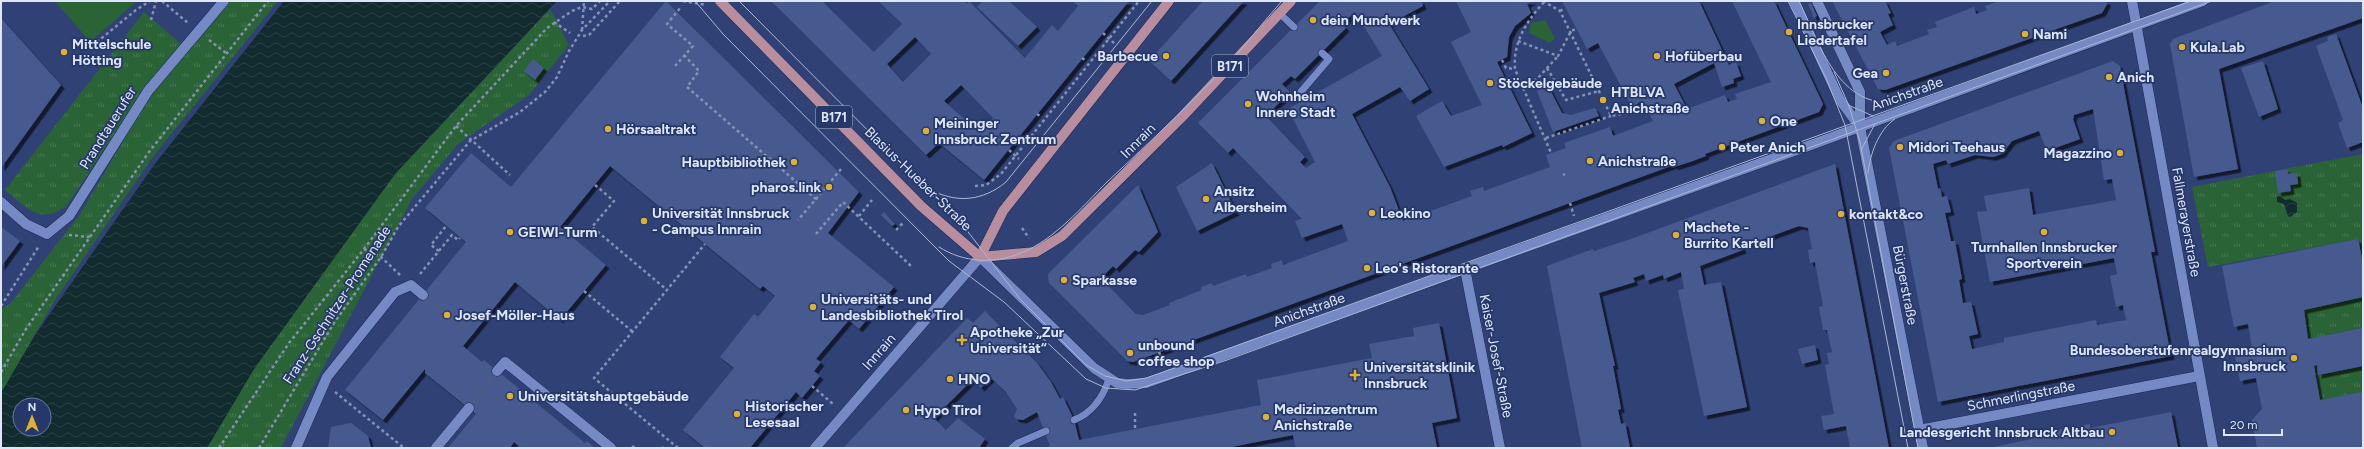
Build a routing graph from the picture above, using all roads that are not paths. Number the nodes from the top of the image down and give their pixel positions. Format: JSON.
{"nodes":[{"id":1,"x":224,"y":1,"type":"edge"},
{"id":2,"x":1169,"y":1,"type":"edge"},
{"id":3,"x":1291,"y":1,"type":"edge"},
{"id":4,"x":1794,"y":1,"type":"edge"},
{"id":5,"x":1817,"y":1,"type":"edge"},
{"id":6,"x":2132,"y":1,"type":"edge"},
{"id":7,"x":2203,"y":1,"type":"edge"},
{"id":8,"x":722,"y":4,"type":"edge"},
{"id":9,"x":1279,"y":13,"type":"junction"},
{"id":10,"x":2137,"y":26,"type":"junction"},
{"id":11,"x":1294,"y":27,"type":"dead end"},
{"id":12,"x":1322,"y":52,"type":"dead end"},
{"id":13,"x":1299,"y":94,"type":"dead end"},
{"id":14,"x":1860,"y":127,"type":"junction"},
{"id":15,"x":1,"y":202,"type":"edge"},
{"id":16,"x":980,"y":257,"type":"junction"},
{"id":17,"x":1464,"y":269,"type":"junction"},
{"id":18,"x":423,"y":295,"type":"tunnel mouth"},
{"id":19,"x":497,"y":371,"type":"tunnel mouth"},
{"id":20,"x":2199,"y":376,"type":"junction"},
{"id":21,"x":1109,"y":379,"type":"junction"},
{"id":22,"x":469,"y":408,"type":"tunnel mouth"},
{"id":23,"x":1074,"y":420,"type":"dead end"},
{"id":24,"x":1919,"y":430,"type":"junction"},
{"id":25,"x":1046,"y":431,"type":"dead end"},
{"id":26,"x":296,"y":448,"type":"edge"},
{"id":27,"x":436,"y":448,"type":"edge"},
{"id":28,"x":611,"y":448,"type":"edge"},
{"id":29,"x":815,"y":448,"type":"edge"},
{"id":30,"x":1012,"y":448,"type":"edge"},
{"id":31,"x":1500,"y":448,"type":"edge"},
{"id":32,"x":1923,"y":448,"type":"edge"},
{"id":33,"x":2213,"y":448,"type":"edge"}],
"edges":[{"from":1,"to":15,"type":"street","name":"Prandtauerufer"},
{"from":2,"to":16,"type":"main road","name":"Innrain"},
{"from":3,"to":9,"type":"main road","name":"Innrain","number":"B171"},
{"from":4,"to":14,"type":"street","name":"Bürgerstraße"},
{"from":5,"to":14,"type":"street","name":"Bürgerstraße"},
{"from":6,"to":10,"type":"street","name":"Fallmerayerstraße"},
{"from":7,"to":10,"type":"street","name":"Anichstraße"},
{"from":8,"to":16,"type":"main road","name":"Blasius-Hueber-Straße","number":"B171"},
{"from":9,"to":11,"type":"lane"},
{"from":9,"to":16,"type":"main road","name":"Innrain","number":"B171"},
{"from":10,"to":14,"type":"street","name":"Anichstraße"},
{"from":10,"to":20,"type":"street","name":"Fallmerayerstraße"},
{"from":12,"to":13,"type":"lane"},
{"from":14,"to":17,"type":"street","name":"Anichstraße"},
{"from":14,"to":24,"type":"street","name":"Bürgerstraße"},
{"from":16,"to":21,"type":"street","name":"Anichstraße"},
{"from":16,"to":29,"type":"street","name":"Innrain"},
{"from":17,"to":21,"type":"street","name":"Anichstraße"},
{"from":17,"to":31,"type":"street","name":"Kaiser-Josef-Straße"},
{"from":18,"to":26,"type":"street"},
{"from":19,"to":28,"type":"street"},
{"from":20,"to":24,"type":"street","name":"Schmerlingstraße"},
{"from":20,"to":33,"type":"street","name":"Fallmerayerstraße"},
{"from":21,"to":23,"type":"lane"},
{"from":22,"to":27,"type":"street"},
{"from":24,"to":32,"type":"street","name":"Bürgerstraße"},
{"from":25,"to":30,"type":"lane"}]}
